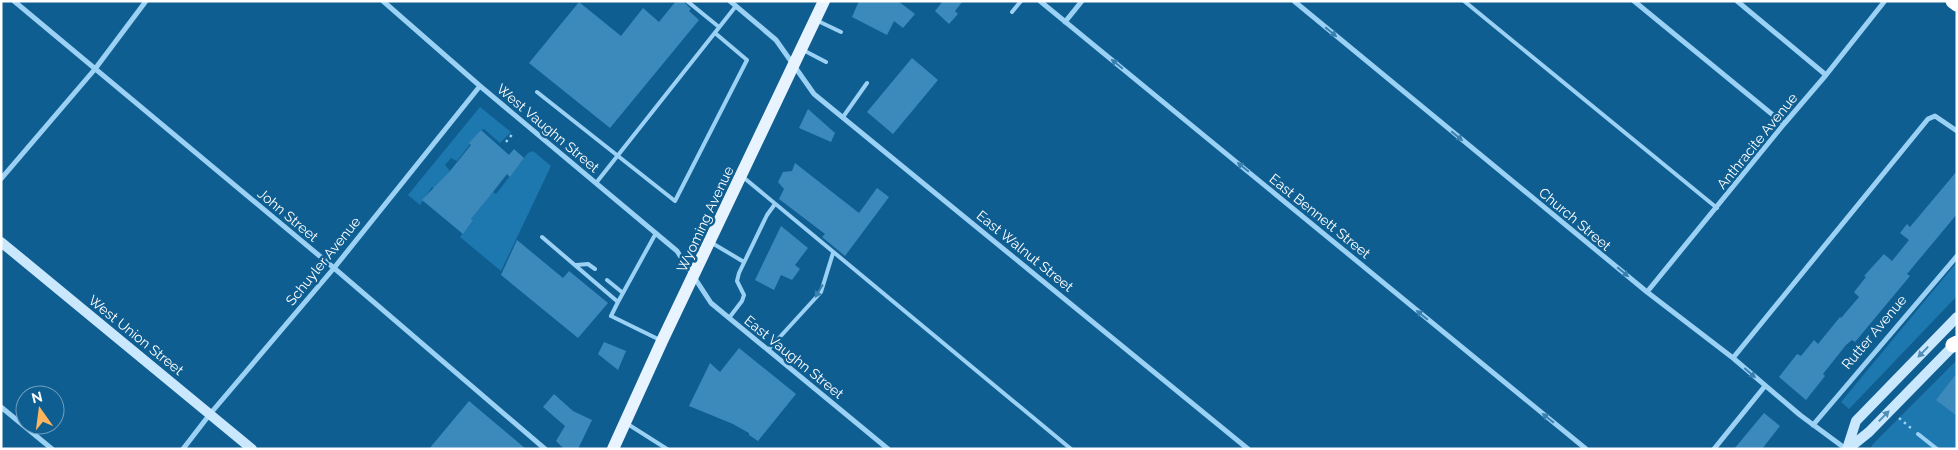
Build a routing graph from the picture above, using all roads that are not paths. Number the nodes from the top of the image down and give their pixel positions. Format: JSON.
{"nodes":[{"id":1,"x":14,"y":1,"type":"edge"},
{"id":2,"x":146,"y":1,"type":"edge"},
{"id":3,"x":383,"y":1,"type":"edge"},
{"id":4,"x":687,"y":1,"type":"edge"},
{"id":5,"x":730,"y":1,"type":"edge"},
{"id":6,"x":824,"y":1,"type":"edge"},
{"id":7,"x":1021,"y":1,"type":"edge"},
{"id":8,"x":1040,"y":1,"type":"edge"},
{"id":9,"x":1082,"y":1,"type":"edge"},
{"id":10,"x":1294,"y":1,"type":"edge"},
{"id":11,"x":1464,"y":1,"type":"edge"},
{"id":12,"x":1634,"y":1,"type":"edge"},
{"id":13,"x":1737,"y":1,"type":"edge"},
{"id":14,"x":1953,"y":1,"type":"edge"},
{"id":15,"x":1884,"y":2,"type":"edge"},
{"id":16,"x":1957,"y":4,"type":"edge"},
{"id":17,"x":736,"y":6,"type":"junction"},
{"id":18,"x":1012,"y":12,"type":"dead end"},
{"id":19,"x":816,"y":20,"type":"junction"},
{"id":20,"x":1065,"y":22,"type":"junction"},
{"id":21,"x":719,"y":27,"type":"junction"},
{"id":22,"x":841,"y":32,"type":"dead end"},
{"id":23,"x":715,"y":33,"type":"junction"},
{"id":24,"x":801,"y":49,"type":"junction"},
{"id":25,"x":826,"y":62,"type":"dead end"},
{"id":26,"x":794,"y":66,"type":"junction"},
{"id":27,"x":95,"y":69,"type":"junction"},
{"id":28,"x":1826,"y":75,"type":"junction"},
{"id":29,"x":867,"y":83,"type":"dead end"},
{"id":30,"x":480,"y":86,"type":"junction"},
{"id":31,"x":537,"y":92,"type":"dead end"},
{"id":32,"x":843,"y":117,"type":"junction"},
{"id":33,"x":1784,"y":124,"type":"junction"},
{"id":34,"x":1957,"y":132,"type":"edge"},
{"id":35,"x":618,"y":155,"type":"junction"},
{"id":36,"x":742,"y":176,"type":"junction"},
{"id":37,"x":1,"y":179,"type":"edge"},
{"id":38,"x":596,"y":183,"type":"junction"},
{"id":39,"x":775,"y":204,"type":"junction"},
{"id":40,"x":1717,"y":208,"type":"junction"},
{"id":41,"x":656,"y":233,"type":"junction"},
{"id":42,"x":542,"y":237,"type":"dead end"},
{"id":43,"x":1,"y":242,"type":"edge"},
{"id":44,"x":710,"y":242,"type":"junction"},
{"id":45,"x":833,"y":253,"type":"junction"},
{"id":46,"x":1957,"y":256,"type":"edge"},
{"id":47,"x":744,"y":262,"type":"junction"},
{"id":48,"x":576,"y":265,"type":"junction"},
{"id":49,"x":334,"y":268,"type":"junction"},
{"id":50,"x":594,"y":269,"type":"dead end"},
{"id":51,"x":694,"y":277,"type":"junction"},
{"id":52,"x":607,"y":280,"type":"dead end"},
{"id":53,"x":1647,"y":292,"type":"junction"},
{"id":54,"x":623,"y":293,"type":"junction"},
{"id":55,"x":618,"y":302,"type":"junction"},
{"id":56,"x":1957,"y":317,"type":"edge"},
{"id":57,"x":729,"y":318,"type":"junction"},
{"id":58,"x":662,"y":341,"type":"junction"},
{"id":59,"x":1956,"y":343,"type":"edge"},
{"id":60,"x":768,"y":350,"type":"junction"},
{"id":61,"x":1732,"y":358,"type":"junction"},
{"id":62,"x":1765,"y":386,"type":"junction"},
{"id":63,"x":1,"y":407,"type":"edge"},
{"id":64,"x":210,"y":414,"type":"junction"},
{"id":65,"x":625,"y":422,"type":"junction"},
{"id":66,"x":1813,"y":425,"type":"junction"},
{"id":67,"x":1918,"y":434,"type":"dead end"},
{"id":68,"x":52,"y":449,"type":"edge"},
{"id":69,"x":183,"y":449,"type":"edge"},
{"id":70,"x":252,"y":449,"type":"edge"},
{"id":71,"x":546,"y":449,"type":"edge"},
{"id":72,"x":613,"y":449,"type":"edge"},
{"id":73,"x":667,"y":449,"type":"edge"},
{"id":74,"x":888,"y":449,"type":"edge"},
{"id":75,"x":1071,"y":449,"type":"edge"},
{"id":76,"x":1248,"y":449,"type":"edge"},
{"id":77,"x":1586,"y":449,"type":"edge"},
{"id":78,"x":1714,"y":449,"type":"edge"},
{"id":79,"x":1847,"y":449,"type":"edge"},
{"id":80,"x":1937,"y":449,"type":"edge"}],
"edges":[{"from":1,"to":27,"type":"street","name":"John Street"},
{"from":2,"to":27,"type":"street"},
{"from":3,"to":30,"type":"street","name":"West Vaughn Street"},
{"from":4,"to":21,"type":"lane"},
{"from":5,"to":17,"type":"street","name":"East Walnut Street"},
{"from":6,"to":19,"type":"main road","name":"Wyoming Avenue"},
{"from":7,"to":18,"type":"lane"},
{"from":8,"to":20,"type":"street","name":"East Bennett Street"},
{"from":9,"to":20,"type":"street"},
{"from":10,"to":53,"type":"street","name":"Church Street","one_way":true},
{"from":11,"to":40,"type":"lane"},
{"from":12,"to":33,"type":"street"},
{"from":13,"to":28,"type":"street"},
{"from":14,"to":16,"type":"highway"},
{"from":15,"to":28,"type":"street","name":"Anthracite Avenue"},
{"from":17,"to":21,"type":"lane"},
{"from":17,"to":26,"type":"street","name":"East Walnut Street"},
{"from":19,"to":22,"type":"lane"},
{"from":19,"to":24,"type":"main road","name":"Wyoming Avenue"},
{"from":77,"to":20,"type":"street","name":"East Bennett Street","one_way":true},
{"from":21,"to":23,"type":"lane"},
{"from":23,"to":35,"type":"lane"},
{"from":23,"to":35,"type":"lane"},
{"from":24,"to":25,"type":"lane"},
{"from":24,"to":26,"type":"main road","name":"Wyoming Avenue"},
{"from":26,"to":32,"type":"street","name":"East Walnut Street"},
{"from":26,"to":36,"type":"main road","name":"Wyoming Avenue"},
{"from":27,"to":37,"type":"street"},
{"from":27,"to":49,"type":"street","name":"John Street"},
{"from":28,"to":33,"type":"street","name":"Anthracite Avenue"},
{"from":29,"to":32,"type":"lane"},
{"from":30,"to":38,"type":"street","name":"West Vaughn Street"},
{"from":30,"to":49,"type":"street","name":"Schuyler Avenue"},
{"from":31,"to":35,"type":"lane"},
{"from":32,"to":76,"type":"street","name":"East Walnut Street"},
{"from":33,"to":40,"type":"street","name":"Anthracite Avenue"},
{"from":34,"to":61,"type":"street"},
{"from":35,"to":38,"type":"lane"},
{"from":36,"to":39,"type":"lane"},
{"from":36,"to":44,"type":"main road","name":"Wyoming Avenue"},
{"from":38,"to":41,"type":"street","name":"West Vaughn Street"},
{"from":39,"to":45,"type":"lane"},
{"from":39,"to":47,"type":"lane"},
{"from":40,"to":53,"type":"street","name":"Anthracite Avenue"},
{"from":41,"to":51,"type":"street","name":"West Vaughn Street"},
{"from":41,"to":54,"type":"lane"},
{"from":42,"to":48,"type":"lane"},
{"from":43,"to":64,"type":"main road","name":"West Union Street"},
{"from":44,"to":47,"type":"lane"},
{"from":44,"to":51,"type":"main road","name":"Wyoming Avenue"},
{"from":45,"to":60,"type":"lane","one_way":true},
{"from":45,"to":75,"type":"lane"},
{"from":46,"to":66,"type":"street","name":"Rutter Avenue"},
{"from":47,"to":57,"type":"lane"},
{"from":48,"to":50,"type":"lane"},
{"from":48,"to":55,"type":"lane"},
{"from":49,"to":64,"type":"street","name":"Schuyler Avenue"},
{"from":49,"to":71,"type":"street","name":"John Street"},
{"from":51,"to":57,"type":"street","name":"East Vaughn Street"},
{"from":51,"to":58,"type":"main road","name":"Wyoming Avenue"},
{"from":52,"to":54,"type":"lane"},
{"from":53,"to":61,"type":"street","name":"Church Street"},
{"from":54,"to":55,"type":"lane"},
{"from":55,"to":58,"type":"lane"},
{"from":56,"to":79,"type":"main road","one_way":true},
{"from":57,"to":60,"type":"street","name":"East Vaughn Street"},
{"from":58,"to":65,"type":"main road","name":"Wyoming Avenue"},
{"from":79,"to":59,"type":"main road","one_way":true},
{"from":60,"to":74,"type":"street","name":"East Vaughn Street"},
{"from":61,"to":62,"type":"street","name":"Church Street","one_way":true},
{"from":62,"to":66,"type":"street","name":"Church Street"},
{"from":62,"to":78,"type":"street"},
{"from":63,"to":68,"type":"street"},
{"from":64,"to":69,"type":"street","name":"Schuyler Avenue"},
{"from":64,"to":70,"type":"main road","name":"West Union Street"},
{"from":65,"to":72,"type":"main road","name":"Wyoming Avenue"},
{"from":65,"to":73,"type":"lane"},
{"from":66,"to":79,"type":"street","name":"Church Street"},
{"from":67,"to":80,"type":"lane"}]}
